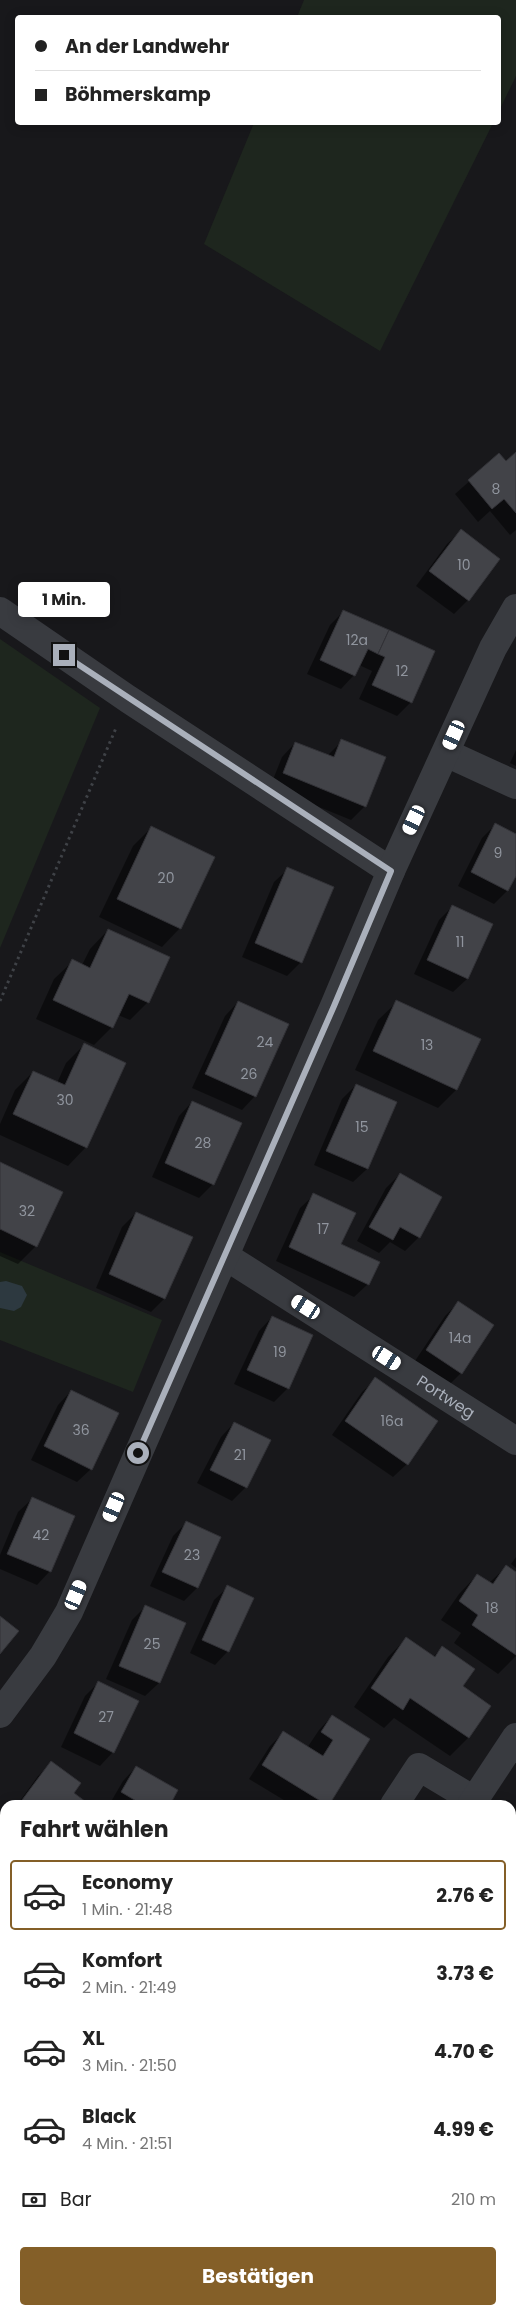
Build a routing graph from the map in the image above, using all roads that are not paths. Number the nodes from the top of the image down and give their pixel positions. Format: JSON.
{"nodes":[{"id":1,"x":516,"y":608,"type":"edge"},
{"id":2,"x":0,"y":612,"type":"edge"},
{"id":3,"x":446,"y":752,"type":"junction"},
{"id":4,"x":516,"y":785,"type":"edge"},
{"id":5,"x":391,"y":871,"type":"junction"},
{"id":6,"x":225,"y":1256,"type":"junction"},
{"id":7,"x":516,"y":1441,"type":"edge"},
{"id":8,"x":0,"y":1714,"type":"edge"},
{"id":9,"x":516,"y":1737,"type":"edge"},
{"id":10,"x":397,"y":1800,"type":"edge"},
{"id":11,"x":470,"y":1800,"type":"edge"},
{"id":12,"x":474,"y":1800,"type":"edge"}],
"edges":[{"from":1,"to":3,"type":"street"},
{"from":2,"to":5,"type":"street"},
{"from":3,"to":4,"type":"street"},
{"from":3,"to":5,"type":"street"},
{"from":5,"to":6,"type":"street"},
{"from":6,"to":7,"type":"street","name":"Portweg"},
{"from":6,"to":8,"type":"street"},
{"from":9,"to":12,"type":"street"},
{"from":10,"to":11,"type":"street"}]}
